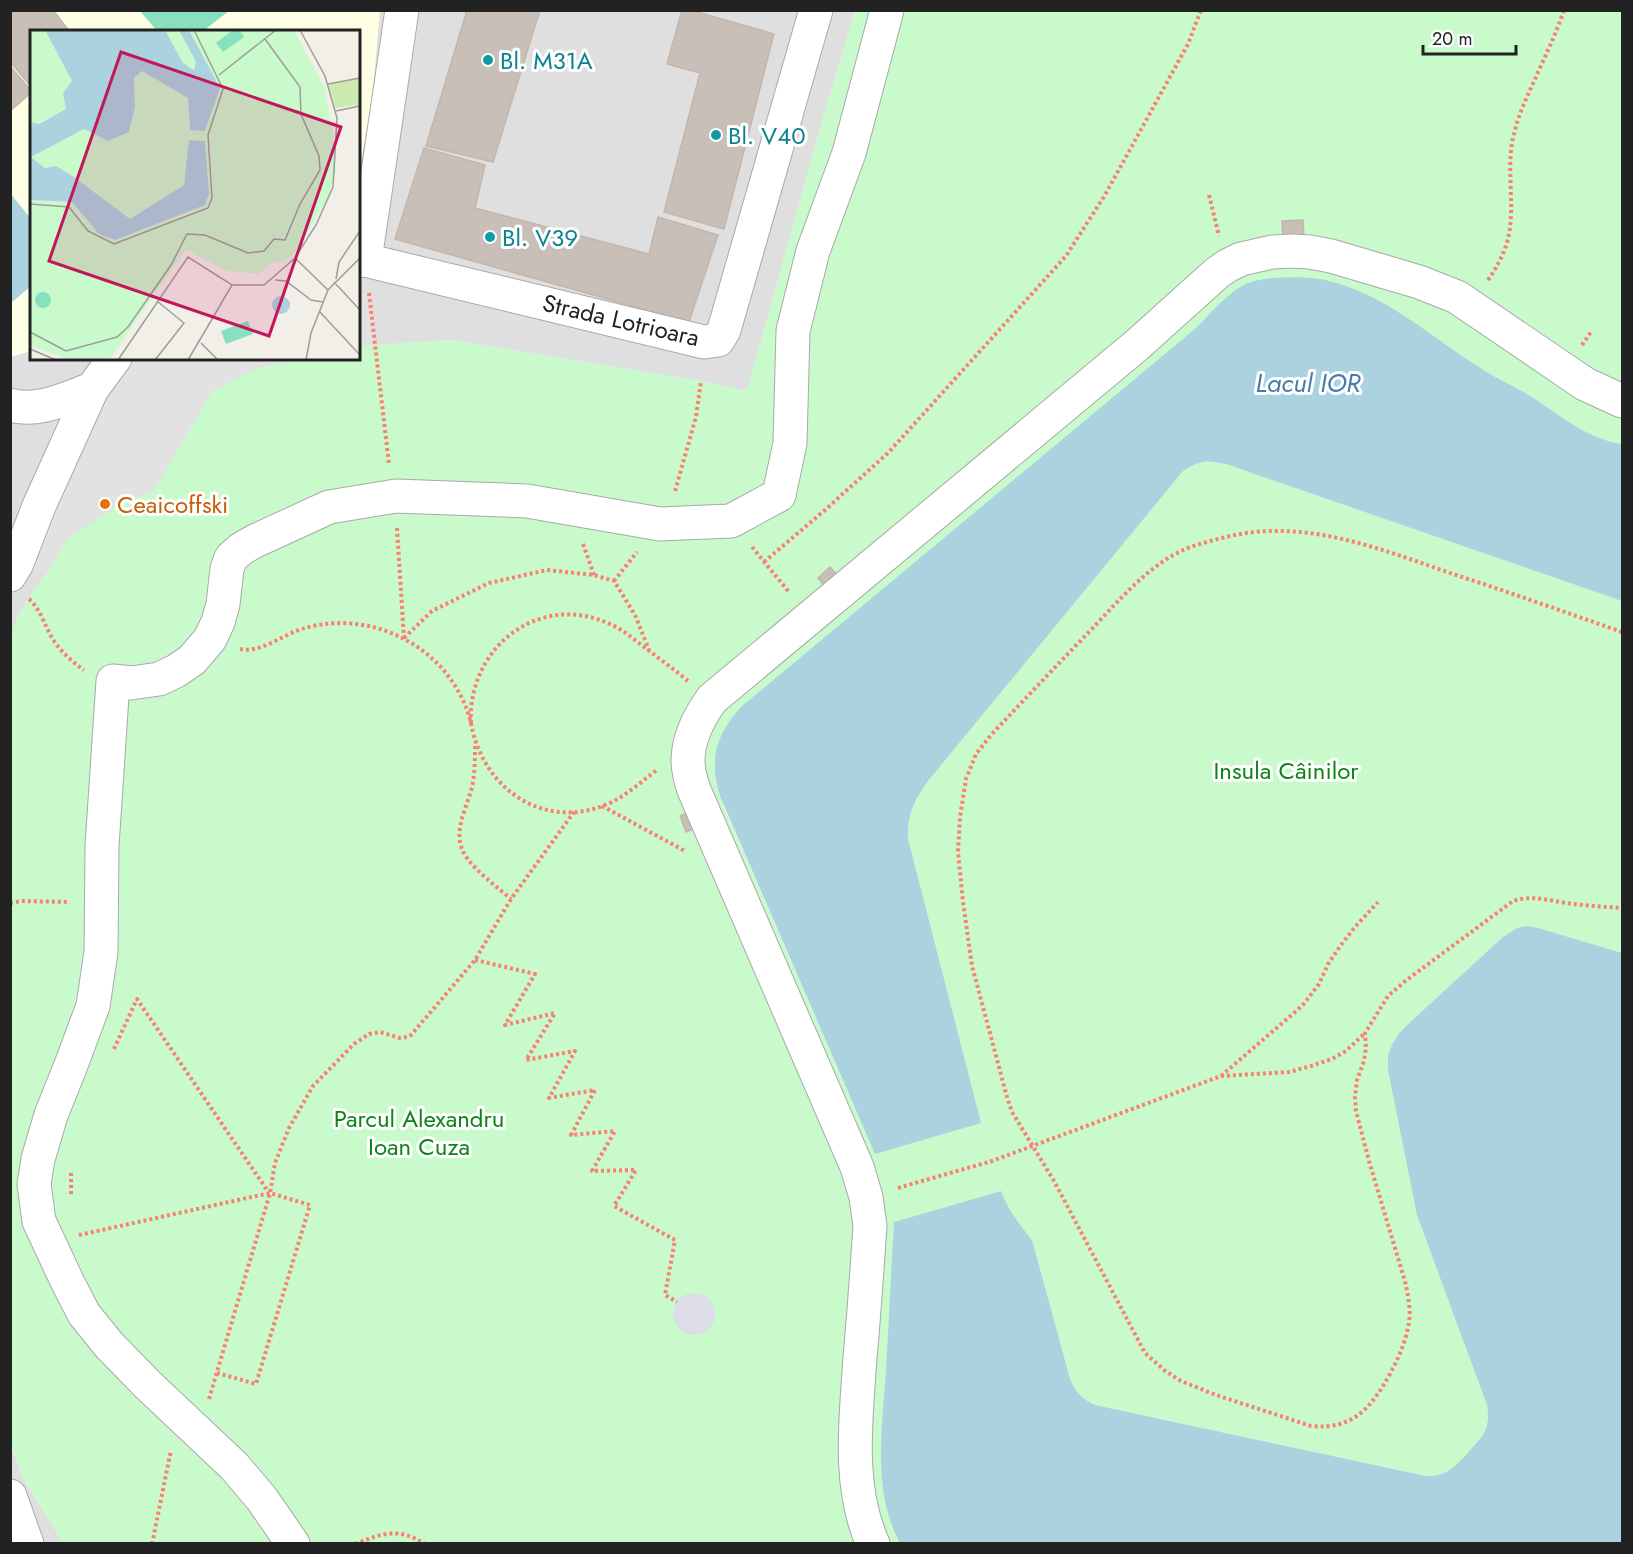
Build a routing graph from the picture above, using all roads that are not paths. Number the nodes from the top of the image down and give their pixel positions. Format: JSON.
{"nodes":[{"id":1,"x":402,"y":10,"type":"edge"},
{"id":2,"x":816,"y":10,"type":"edge"},
{"id":3,"x":887,"y":10,"type":"edge"},
{"id":4,"x":362,"y":260,"type":"edge"},
{"id":5,"x":114,"y":360,"type":"edge"},
{"id":6,"x":92,"y":389,"type":"junction"},
{"id":7,"x":1623,"y":401,"type":"edge"},
{"id":8,"x":10,"y":405,"type":"edge"},
{"id":9,"x":20,"y":586,"type":"edge"},
{"id":10,"x":10,"y":1496,"type":"edge"},
{"id":11,"x":27,"y":1544,"type":"edge"},
{"id":12,"x":293,"y":1544,"type":"edge"},
{"id":13,"x":873,"y":1544,"type":"edge"}],
"edges":[{"from":1,"to":4,"type":"street"},
{"from":2,"to":4,"type":"street","name":"Strada Lotrioara"},
{"from":3,"to":12,"type":"street"},
{"from":5,"to":6,"type":"street"},
{"from":6,"to":8,"type":"street"},
{"from":6,"to":9,"type":"street"},
{"from":7,"to":13,"type":"street"},
{"from":10,"to":11,"type":"street"}]}
